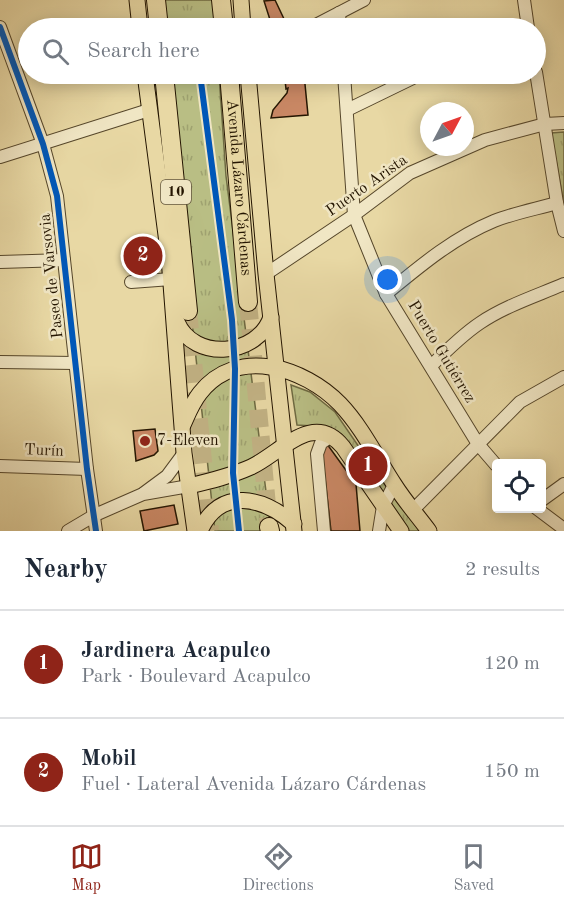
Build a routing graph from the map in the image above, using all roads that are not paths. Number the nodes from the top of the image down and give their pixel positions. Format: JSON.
{"nodes":[{"id":1,"x":137,"y":0,"type":"edge"},
{"id":2,"x":156,"y":0,"type":"edge"},
{"id":3,"x":221,"y":0,"type":"edge"},
{"id":4,"x":241,"y":0,"type":"edge"},
{"id":5,"x":364,"y":0,"type":"edge"},
{"id":6,"x":524,"y":0,"type":"edge"},
{"id":7,"x":339,"y":13,"type":"junction"},
{"id":8,"x":139,"y":18,"type":"edge"},
{"id":9,"x":158,"y":18,"type":"edge"},
{"id":10,"x":223,"y":18,"type":"edge"},
{"id":11,"x":242,"y":18,"type":"edge"},
{"id":12,"x":329,"y":18,"type":"edge"},
{"id":13,"x":339,"y":18,"type":"edge"},
{"id":14,"x":527,"y":18,"type":"edge"},
{"id":15,"x":0,"y":27,"type":"edge"},
{"id":16,"x":18,"y":77,"type":"edge"},
{"id":17,"x":20,"y":84,"type":"edge"},
{"id":18,"x":146,"y":84,"type":"edge"},
{"id":19,"x":165,"y":84,"type":"edge"},
{"id":20,"x":230,"y":84,"type":"edge"},
{"id":21,"x":249,"y":84,"type":"edge"},
{"id":22,"x":345,"y":84,"type":"edge"},
{"id":23,"x":400,"y":84,"type":"edge"},
{"id":24,"x":538,"y":84,"type":"edge"},
{"id":25,"x":149,"y":110,"type":"junction"},
{"id":26,"x":347,"y":110,"type":"junction"},
{"id":27,"x":564,"y":123,"type":"edge"},
{"id":28,"x":545,"y":124,"type":"junction"},
{"id":29,"x":42,"y":144,"type":"junction"},
{"id":30,"x":0,"y":158,"type":"edge"},
{"id":31,"x":557,"y":203,"type":"junction"},
{"id":32,"x":354,"y":215,"type":"junction"},
{"id":33,"x":564,"y":231,"type":"edge"},
{"id":34,"x":64,"y":260,"type":"junction"},
{"id":35,"x":0,"y":262,"type":"edge"},
{"id":36,"x":266,"y":274,"type":"junction"},
{"id":37,"x":171,"y":279,"type":"junction"},
{"id":38,"x":131,"y":282,"type":"dead end"},
{"id":39,"x":564,"y":284,"type":"edge"},
{"id":40,"x":386,"y":294,"type":"junction"},
{"id":41,"x":248,"y":302,"type":"tunnel mouth"},
{"id":42,"x":181,"y":311,"type":"junction"},
{"id":43,"x":272,"y":317,"type":"junction"},
{"id":44,"x":0,"y":362,"type":"edge"},
{"id":45,"x":75,"y":363,"type":"junction"},
{"id":46,"x":431,"y":366,"type":"junction"},
{"id":47,"x":277,"y":368,"type":"junction"},
{"id":48,"x":564,"y":377,"type":"edge"},
{"id":49,"x":182,"y":427,"type":"junction"},
{"id":50,"x":331,"y":436,"type":"junction"},
{"id":51,"x":478,"y":444,"type":"junction"},
{"id":52,"x":285,"y":445,"type":"junction"},
{"id":53,"x":184,"y":453,"type":"junction"},
{"id":54,"x":492,"y":460,"type":"edge"},
{"id":55,"x":0,"y":466,"type":"edge"},
{"id":56,"x":87,"y":469,"type":"junction"},
{"id":57,"x":564,"y":484,"type":"edge"},
{"id":58,"x":394,"y":485,"type":"junction"},
{"id":59,"x":189,"y":486,"type":"junction"},
{"id":60,"x":143,"y":494,"type":"junction"},
{"id":61,"x":546,"y":497,"type":"edge"},
{"id":62,"x":383,"y":506,"type":"junction"},
{"id":63,"x":413,"y":510,"type":"junction"},
{"id":64,"x":543,"y":513,"type":"edge"},
{"id":65,"x":95,"y":515,"type":"junction"},
{"id":66,"x":294,"y":528,"type":"edge"},
{"id":67,"x":564,"y":529,"type":"edge"},
{"id":68,"x":68,"y":531,"type":"edge"},
{"id":69,"x":96,"y":531,"type":"edge"},
{"id":70,"x":195,"y":531,"type":"edge"},
{"id":71,"x":200,"y":531,"type":"edge"},
{"id":72,"x":324,"y":531,"type":"edge"},
{"id":73,"x":380,"y":531,"type":"edge"},
{"id":74,"x":401,"y":531,"type":"edge"},
{"id":75,"x":429,"y":531,"type":"edge"}],
"edges":[{"from":1,"to":8,"type":"main road"},
{"from":2,"to":9,"type":"highway"},
{"from":3,"to":10,"type":"highway"},
{"from":4,"to":11,"type":"main road"},
{"from":5,"to":7,"type":"street"},
{"from":6,"to":14,"type":"street"},
{"from":7,"to":12,"type":"street"},
{"from":7,"to":13,"type":"street"},
{"from":15,"to":16,"type":"street","name":"Paseo de Varsovia"},
{"from":17,"to":29,"type":"street","name":"Paseo de Varsovia"},
{"from":18,"to":25,"type":"main road"},
{"from":19,"to":42,"type":"highway","number":"10"},
{"from":20,"to":41,"type":"highway","name":"Avenida Lázaro Cárdenas"},
{"from":21,"to":36,"type":"main road"},
{"from":22,"to":26,"type":"street","name":"Puerto Gutiérrez"},
{"from":23,"to":26,"type":"street"},
{"from":24,"to":28,"type":"street"},
{"from":25,"to":29,"type":"street"},
{"from":25,"to":37,"type":"main road"},
{"from":26,"to":32,"type":"street","name":"Puerto Gutiérrez"},
{"from":27,"to":28,"type":"street","name":"Puerto Arista"},
{"from":28,"to":31,"type":"street"},
{"from":28,"to":32,"type":"street","name":"Puerto Arista"},
{"from":29,"to":30,"type":"street"},
{"from":29,"to":34,"type":"street","name":"Paseo de Varsovia"},
{"from":31,"to":33,"type":"street"},
{"from":31,"to":40,"type":"street"},
{"from":32,"to":36,"type":"street","name":"Puerto Arista"},
{"from":32,"to":40,"type":"street","name":"Puerto Gutiérrez"},
{"from":34,"to":35,"type":"street"},
{"from":34,"to":45,"type":"street","name":"Paseo de Varsovia"},
{"from":36,"to":43,"type":"main road"},
{"from":37,"to":38,"type":"street"},
{"from":37,"to":42,"type":"main road"},
{"from":39,"to":46,"type":"street"},
{"from":40,"to":46,"type":"street","name":"Puerto Gutiérrez"},
{"from":42,"to":43,"type":"main road"},
{"from":42,"to":49,"type":"main road"},
{"from":43,"to":47,"type":"main road"},
{"from":44,"to":45,"type":"street"},
{"from":45,"to":56,"type":"street","name":"Paseo de Varsovia"},
{"from":46,"to":51,"type":"street","name":"Puerto Gutiérrez"},
{"from":47,"to":49,"type":"main road"},
{"from":47,"to":52,"type":"main road"},
{"from":47,"to":58,"type":"main road"},
{"from":48,"to":51,"type":"street"},
{"from":49,"to":53,"type":"main road"},
{"from":50,"to":52,"type":"main road"},
{"from":50,"to":62,"type":"main road"},
{"from":50,"to":72,"type":"street"},
{"from":51,"to":54,"type":"street","name":"Puerto Gutiérrez"},
{"from":51,"to":63,"type":"street"},
{"from":52,"to":59,"type":"main road"},
{"from":52,"to":66,"type":"main road"},
{"from":53,"to":59,"type":"main road"},
{"from":53,"to":60,"type":"street"},
{"from":55,"to":56,"type":"street","name":"Turín"},
{"from":56,"to":65,"type":"street","name":"Paseo de Varsovia"},
{"from":57,"to":61,"type":"street"},
{"from":58,"to":62,"type":"street"},
{"from":58,"to":63,"type":"main road"},
{"from":59,"to":60,"type":"street"},
{"from":59,"to":70,"type":"main road"},
{"from":60,"to":65,"type":"street"},
{"from":62,"to":73,"type":"street"},
{"from":62,"to":74,"type":"main road"},
{"from":63,"to":75,"type":"main road"},
{"from":64,"to":67,"type":"street"},
{"from":65,"to":68,"type":"street"},
{"from":65,"to":69,"type":"street","name":"Paseo de Varsovia"},
{"from":66,"to":71,"type":"main road"}]}
